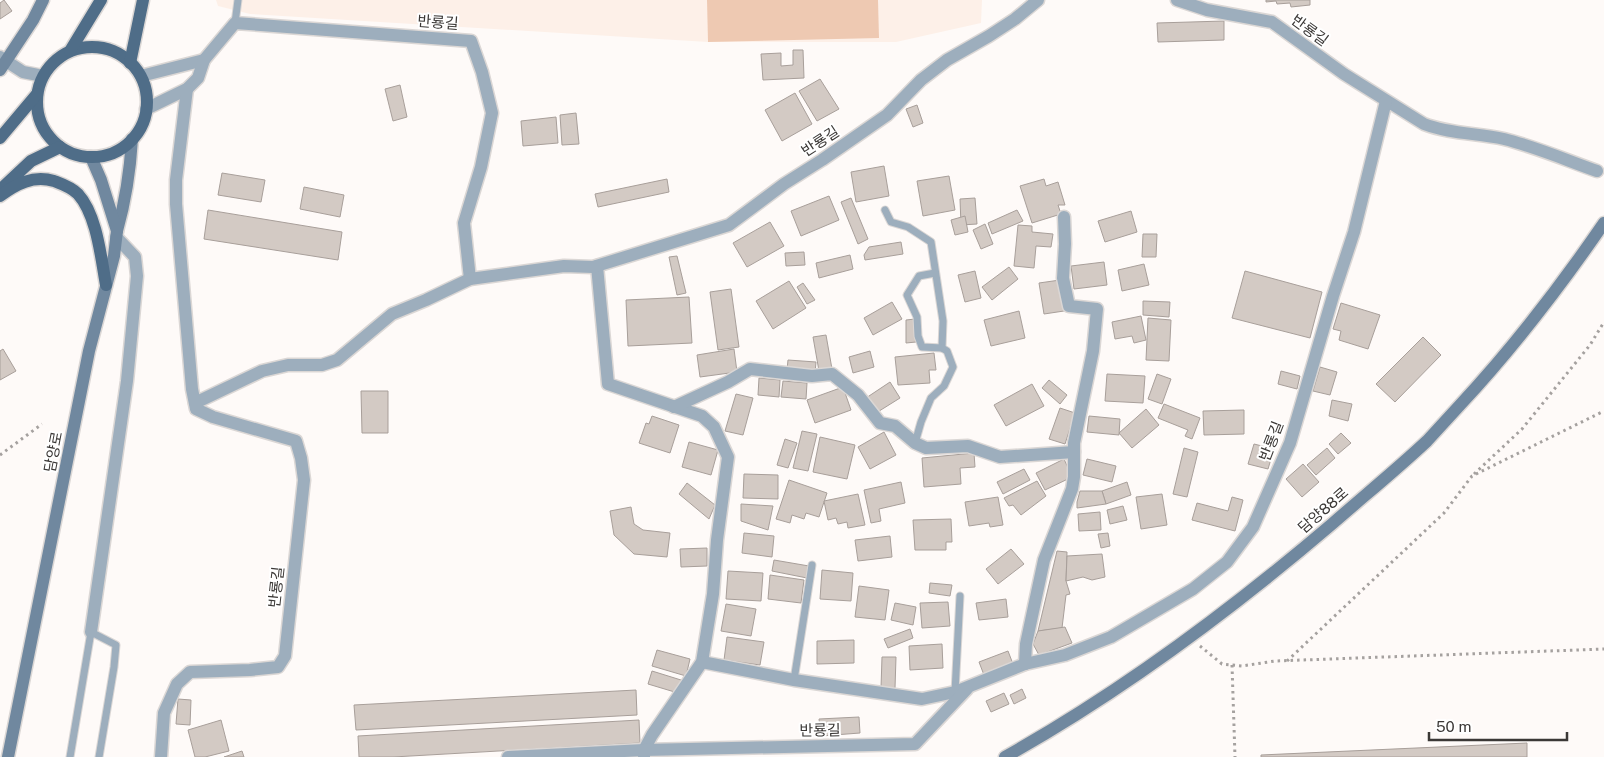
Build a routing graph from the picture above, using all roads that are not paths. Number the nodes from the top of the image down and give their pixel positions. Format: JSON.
{"nodes":[{"id":1,"x":43,"y":0,"type":"edge"},
{"id":2,"x":101,"y":0,"type":"edge"},
{"id":3,"x":143,"y":0,"type":"edge"},
{"id":4,"x":238,"y":0,"type":"edge"},
{"id":5,"x":1038,"y":0,"type":"edge"},
{"id":6,"x":1176,"y":0,"type":"edge"},
{"id":7,"x":1206,"y":5,"type":"edge"},
{"id":8,"x":236,"y":24,"type":"junction"},
{"id":9,"x":70,"y":51,"type":"junction"},
{"id":10,"x":204,"y":60,"type":"junction"},
{"id":11,"x":130,"y":62,"type":"junction"},
{"id":12,"x":2,"y":63,"type":"edge"},
{"id":13,"x":43,"y":76,"type":"junction"},
{"id":14,"x":140,"y":76,"type":"junction"},
{"id":15,"x":187,"y":89,"type":"junction"},
{"id":16,"x":37,"y":94,"type":"junction"},
{"id":17,"x":1386,"y":101,"type":"junction"},
{"id":18,"x":146,"y":109,"type":"junction"},
{"id":19,"x":0,"y":138,"type":"edge"},
{"id":20,"x":132,"y":139,"type":"junction"},
{"id":21,"x":60,"y":147,"type":"junction"},
{"id":22,"x":91,"y":157,"type":"junction"},
{"id":23,"x":1597,"y":171,"type":"dead end"},
{"id":24,"x":0,"y":190,"type":"edge"},
{"id":25,"x":0,"y":196,"type":"edge"},
{"id":26,"x":885,"y":210,"type":"dead end"},
{"id":27,"x":1064,"y":216,"type":"dead end"},
{"id":28,"x":1604,"y":223,"type":"edge"},
{"id":29,"x":116,"y":234,"type":"junction"},
{"id":30,"x":597,"y":266,"type":"junction"},
{"id":31,"x":935,"y":273,"type":"junction"},
{"id":32,"x":470,"y":279,"type":"junction"},
{"id":33,"x":106,"y":285,"type":"junction"},
{"id":34,"x":942,"y":348,"type":"junction"},
{"id":35,"x":195,"y":403,"type":"junction"},
{"id":36,"x":674,"y":407,"type":"junction"},
{"id":37,"x":915,"y":443,"type":"junction"},
{"id":38,"x":1074,"y":452,"type":"junction"},
{"id":39,"x":812,"y":565,"type":"dead end"},
{"id":40,"x":960,"y":596,"type":"dead end"},
{"id":41,"x":91,"y":632,"type":"junction"},
{"id":42,"x":702,"y":662,"type":"junction"},
{"id":43,"x":1025,"y":664,"type":"junction"},
{"id":44,"x":794,"y":680,"type":"junction"},
{"id":45,"x":972,"y":684,"type":"junction"},
{"id":46,"x":955,"y":692,"type":"junction"},
{"id":47,"x":644,"y":753,"type":"edge"},
{"id":48,"x":8,"y":757,"type":"edge"},
{"id":49,"x":70,"y":757,"type":"edge"},
{"id":50,"x":99,"y":757,"type":"edge"},
{"id":51,"x":161,"y":757,"type":"edge"},
{"id":52,"x":508,"y":757,"type":"edge"},
{"id":53,"x":1005,"y":757,"type":"edge"}],
"edges":[{"from":1,"to":12,"type":"main road"},
{"from":2,"to":9,"type":"main road"},
{"from":3,"to":11,"type":"main road"},
{"from":4,"to":8,"type":"lane"},
{"from":5,"to":30,"type":"street","name":"반룡길"},
{"from":6,"to":7,"type":"street","name":"반룡길"},
{"from":7,"to":17,"type":"street","name":"반룡길"},
{"from":8,"to":10,"type":"street"},
{"from":8,"to":32,"type":"street","name":"반룡길"},
{"from":9,"to":11,"type":"main road"},
{"from":9,"to":13,"type":"main road"},
{"from":10,"to":14,"type":"street"},
{"from":10,"to":15,"type":"street"},
{"from":11,"to":14,"type":"main road"},
{"from":12,"to":13,"type":"street"},
{"from":13,"to":16,"type":"main road"},
{"from":14,"to":18,"type":"main road"},
{"from":15,"to":18,"type":"street"},
{"from":15,"to":35,"type":"street"},
{"from":16,"to":19,"type":"main road"},
{"from":16,"to":21,"type":"main road"},
{"from":17,"to":23,"type":"street","name":"반룡길"},
{"from":17,"to":43,"type":"street","name":"반룡길"},
{"from":18,"to":20,"type":"main road"},
{"from":20,"to":22,"type":"main road"},
{"from":20,"to":29,"type":"main road"},
{"from":21,"to":22,"type":"main road"},
{"from":21,"to":24,"type":"main road"},
{"from":22,"to":29,"type":"main road","name":"담양로"},
{"from":25,"to":33,"type":"main road"},
{"from":26,"to":31,"type":"lane"},
{"from":27,"to":38,"type":"street"},
{"from":28,"to":53,"type":"main road","name":"담양88로"},
{"from":29,"to":33,"type":"main road","name":"담양로"},
{"from":29,"to":41,"type":"street"},
{"from":30,"to":32,"type":"street","name":"반룡길"},
{"from":30,"to":36,"type":"street"},
{"from":31,"to":34,"type":"lane"},
{"from":31,"to":34,"type":"lane"},
{"from":32,"to":35,"type":"street","name":"반룡길"},
{"from":33,"to":48,"type":"main road","name":"담양로"},
{"from":34,"to":37,"type":"lane"},
{"from":35,"to":51,"type":"street","name":"반룡길"},
{"from":36,"to":37,"type":"street"},
{"from":36,"to":42,"type":"street"},
{"from":37,"to":38,"type":"street"},
{"from":38,"to":43,"type":"street"},
{"from":39,"to":44,"type":"lane"},
{"from":40,"to":46,"type":"lane"},
{"from":41,"to":49,"type":"lane"},
{"from":41,"to":50,"type":"lane"},
{"from":42,"to":44,"type":"street","name":"반룡길"},
{"from":42,"to":47,"type":"street"},
{"from":43,"to":45,"type":"street","name":"반룡길"},
{"from":44,"to":46,"type":"street","name":"반룡길"},
{"from":45,"to":46,"type":"street","name":"반룡길"},
{"from":45,"to":47,"type":"street","name":"반룡길"},
{"from":47,"to":52,"type":"street","name":"반룡길"}]}
